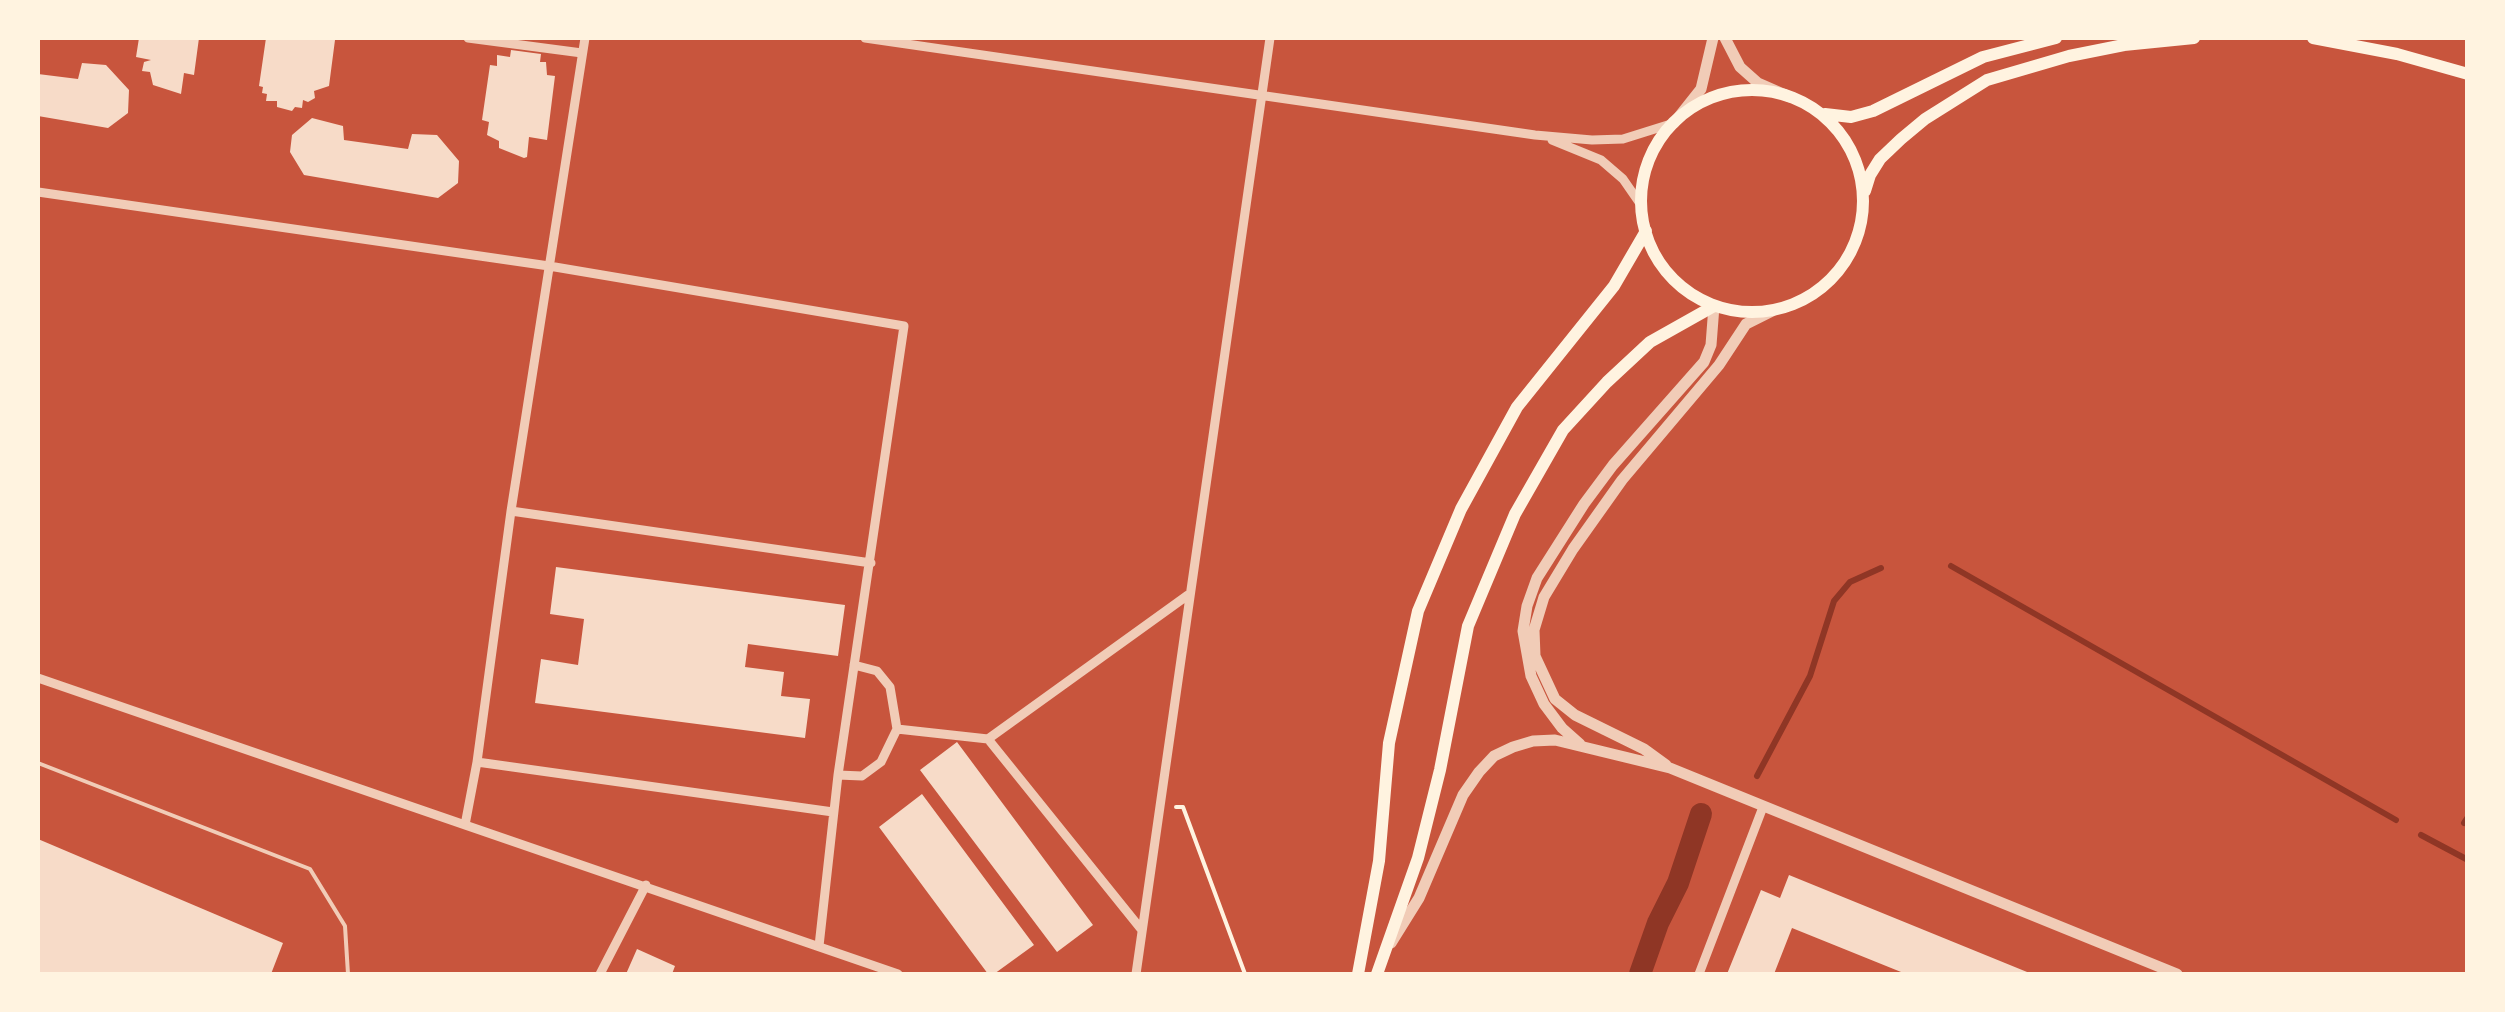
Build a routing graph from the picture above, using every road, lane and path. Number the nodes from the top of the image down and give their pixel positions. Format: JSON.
{"nodes":[{"id":1,"x":468,"y":38,"type":"edge"},
{"id":2,"x":585,"y":38,"type":"edge"},
{"id":3,"x":865,"y":38,"type":"edge"},
{"id":4,"x":1270,"y":38,"type":"edge"},
{"id":5,"x":1713,"y":38,"type":"edge"},
{"id":6,"x":1725,"y":38,"type":"edge"},
{"id":7,"x":2056,"y":38,"type":"edge"},
{"id":8,"x":2194,"y":38,"type":"edge"},
{"id":9,"x":2313,"y":38,"type":"edge"},
{"id":10,"x":582,"y":53,"type":"junction"},
{"id":11,"x":2468,"y":74,"type":"edge"},
{"id":12,"x":1262,"y":93,"type":"junction"},
{"id":13,"x":1790,"y":97,"type":"junction"},
{"id":14,"x":1814,"y":110,"type":"junction"},
{"id":15,"x":1674,"y":123,"type":"junction"},
{"id":16,"x":1535,"y":135,"type":"junction"},
{"id":17,"x":38,"y":192,"type":"edge"},
{"id":18,"x":1863,"y":198,"type":"junction"},
{"id":19,"x":1642,"y":205,"type":"junction"},
{"id":20,"x":1646,"y":231,"type":"junction"},
{"id":21,"x":549,"y":266,"type":"junction"},
{"id":22,"x":1714,"y":306,"type":"junction"},
{"id":23,"x":1772,"y":311,"type":"junction"},
{"id":24,"x":511,"y":510,"type":"junction"},
{"id":25,"x":872,"y":563,"type":"junction"},
{"id":26,"x":1188,"y":594,"type":"junction"},
{"id":27,"x":854,"y":664,"type":"junction"},
{"id":28,"x":38,"y":678,"type":"edge"},
{"id":29,"x":898,"y":729,"type":"junction"},
{"id":30,"x":988,"y":739,"type":"junction"},
{"id":31,"x":1580,"y":744,"type":"junction"},
{"id":32,"x":478,"y":762,"type":"junction"},
{"id":33,"x":38,"y":763,"type":"edge"},
{"id":34,"x":1670,"y":768,"type":"junction"},
{"id":35,"x":838,"y":775,"type":"junction"},
{"id":36,"x":1158,"y":806,"type":"junction"},
{"id":37,"x":1763,"y":807,"type":"junction"},
{"id":38,"x":833,"y":812,"type":"junction"},
{"id":39,"x":464,"y":825,"type":"junction"},
{"id":40,"x":646,"y":886,"type":"junction"},
{"id":41,"x":1141,"y":929,"type":"junction"},
{"id":42,"x":818,"y":946,"type":"junction"},
{"id":43,"x":1389,"y":947,"type":"junction"},
{"id":44,"x":2169,"y":973,"type":"edge"},
{"id":45,"x":348,"y":974,"type":"edge"},
{"id":46,"x":600,"y":974,"type":"edge"},
{"id":47,"x":898,"y":974,"type":"edge"},
{"id":48,"x":1136,"y":974,"type":"edge"},
{"id":49,"x":1245,"y":974,"type":"edge"},
{"id":50,"x":1358,"y":974,"type":"edge"},
{"id":51,"x":1377,"y":974,"type":"edge"},
{"id":52,"x":1699,"y":974,"type":"edge"}],
"edges":[{"from":1,"to":10,"type":"street"},
{"from":2,"to":10,"type":"street"},
{"from":3,"to":12,"type":"street"},
{"from":4,"to":12,"type":"street"},
{"from":5,"to":15,"type":"street"},
{"from":6,"to":13,"type":"street"},
{"from":7,"to":14,"type":"main road"},
{"from":8,"to":18,"type":"main road"},
{"from":9,"to":11,"type":"main road"},
{"from":10,"to":21,"type":"street"},
{"from":12,"to":16,"type":"street"},
{"from":12,"to":26,"type":"street"},
{"from":13,"to":14,"type":"main road"},
{"from":13,"to":15,"type":"main road"},
{"from":14,"to":18,"type":"main road"},
{"from":15,"to":16,"type":"street"},
{"from":15,"to":19,"type":"main road"},
{"from":16,"to":19,"type":"street"},
{"from":17,"to":21,"type":"street"},
{"from":18,"to":23,"type":"main road"},
{"from":19,"to":20,"type":"main road"},
{"from":20,"to":22,"type":"main road"},
{"from":20,"to":50,"type":"main road"},
{"from":21,"to":24,"type":"street"},
{"from":21,"to":25,"type":"street"},
{"from":22,"to":23,"type":"main road"},
{"from":22,"to":31,"type":"street"},
{"from":22,"to":43,"type":"main road"},
{"from":23,"to":34,"type":"street"},
{"from":24,"to":25,"type":"street"},
{"from":24,"to":32,"type":"street"},
{"from":25,"to":27,"type":"street"},
{"from":26,"to":30,"type":"street"},
{"from":26,"to":36,"type":"street"},
{"from":27,"to":29,"type":"street"},
{"from":27,"to":35,"type":"street"},
{"from":28,"to":39,"type":"street"},
{"from":29,"to":30,"type":"street"},
{"from":29,"to":35,"type":"street"},
{"from":30,"to":41,"type":"street"},
{"from":31,"to":34,"type":"street"},
{"from":31,"to":43,"type":"street"},
{"from":32,"to":38,"type":"street"},
{"from":32,"to":39,"type":"street"},
{"from":33,"to":45,"type":"lane"},
{"from":34,"to":37,"type":"street"},
{"from":35,"to":38,"type":"street"},
{"from":36,"to":41,"type":"street"},
{"from":36,"to":49,"type":"path"},
{"from":37,"to":44,"type":"street"},
{"from":37,"to":52,"type":"street"},
{"from":38,"to":42,"type":"street"},
{"from":39,"to":40,"type":"street"},
{"from":40,"to":42,"type":"street"},
{"from":40,"to":46,"type":"street"},
{"from":41,"to":48,"type":"street"},
{"from":42,"to":47,"type":"street"},
{"from":43,"to":51,"type":"main road"}]}
